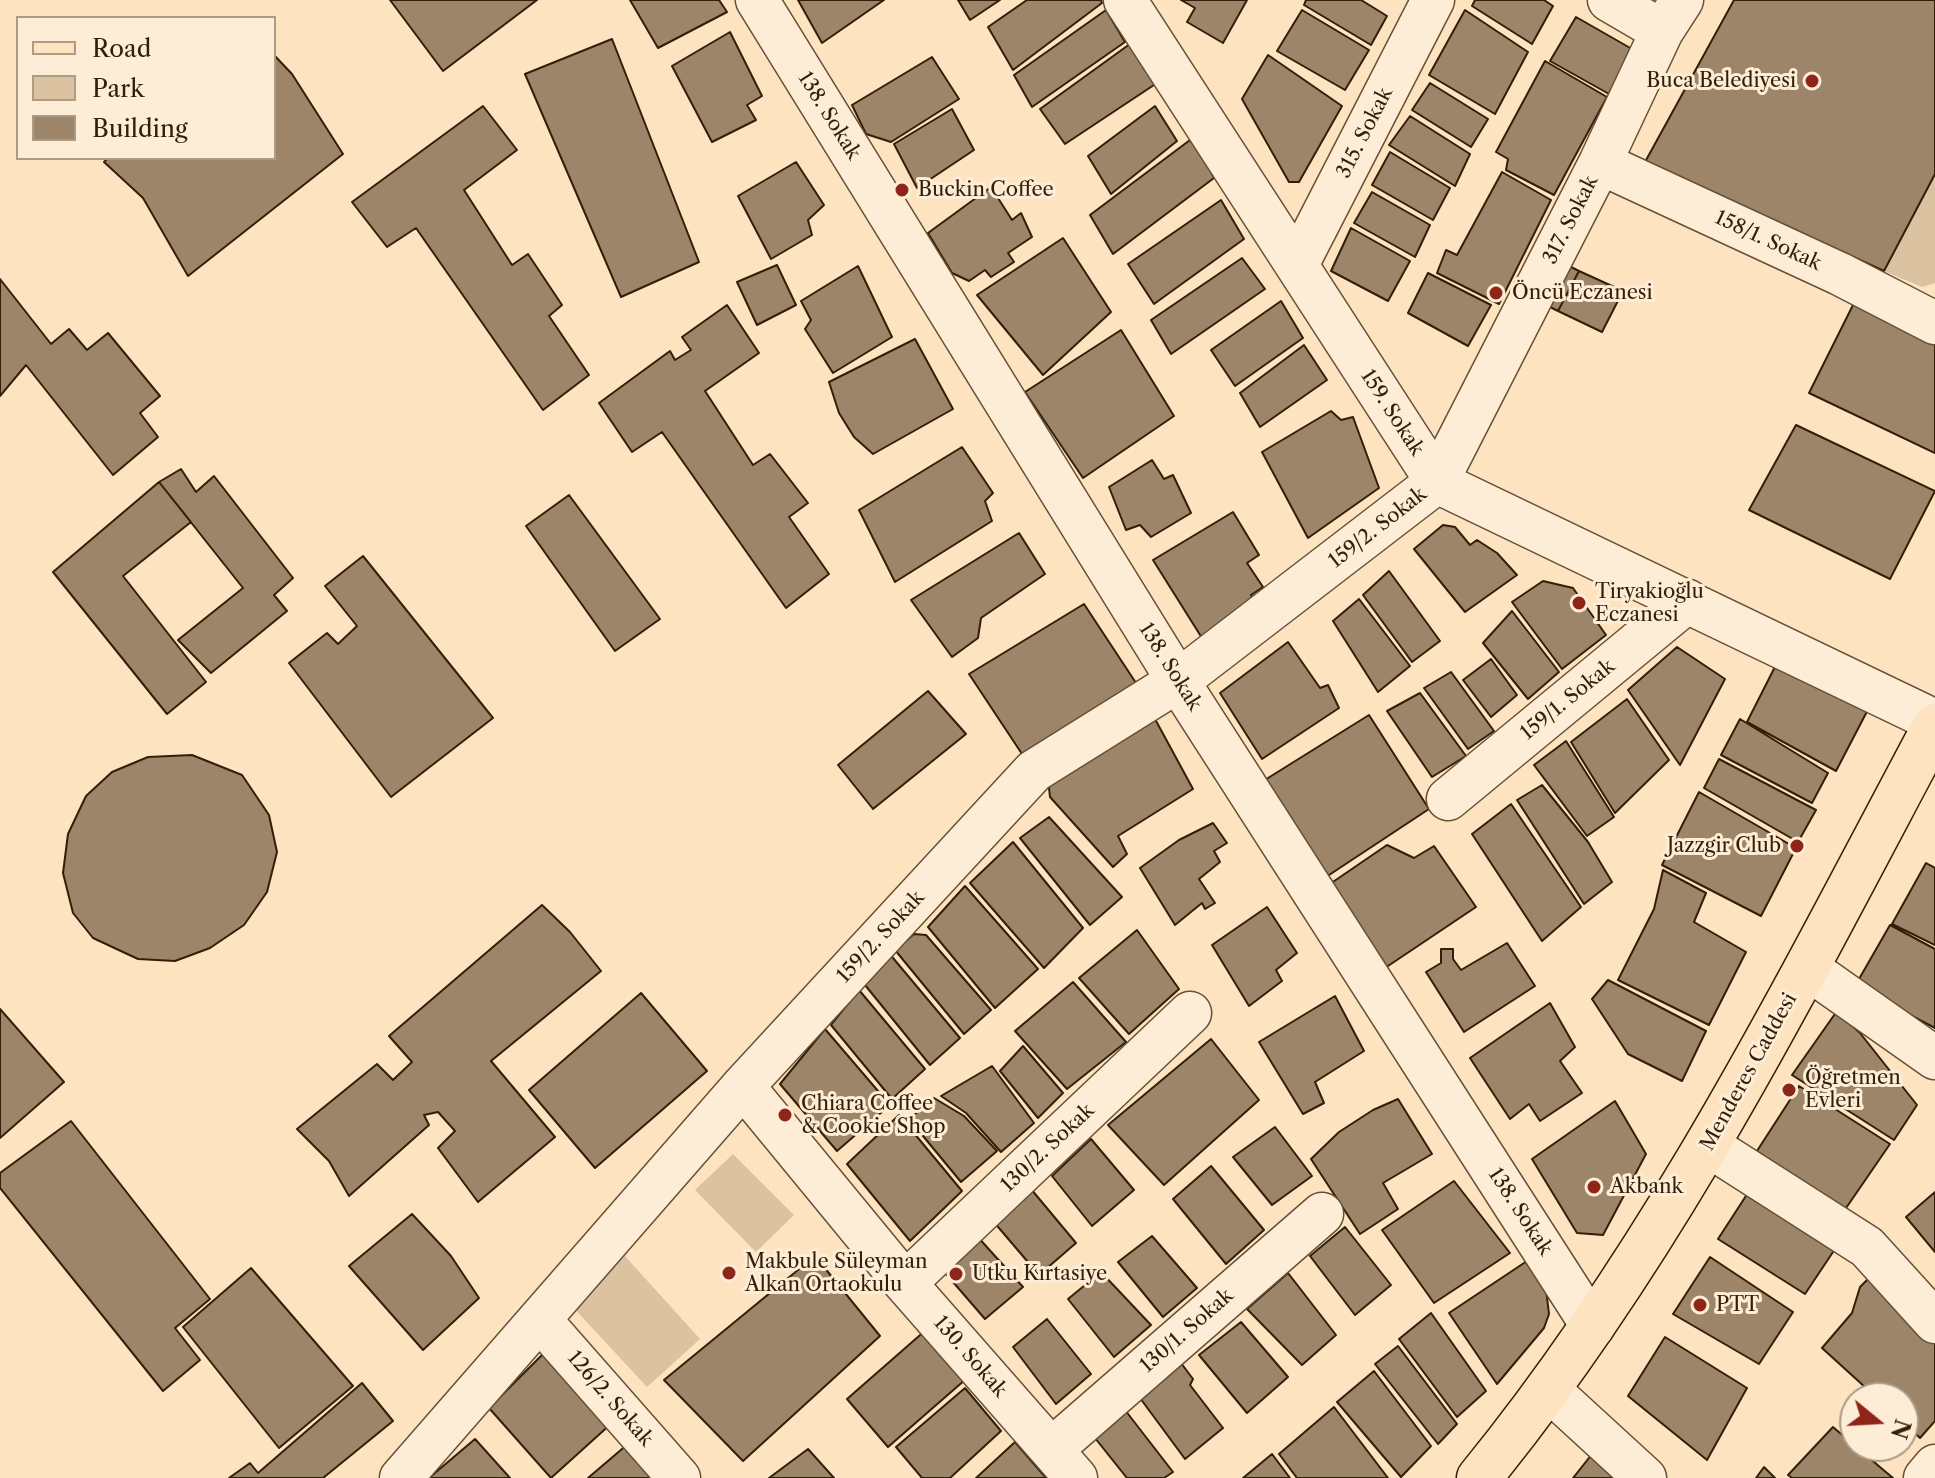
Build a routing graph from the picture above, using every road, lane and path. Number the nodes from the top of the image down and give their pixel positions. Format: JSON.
{"nodes":[{"id":1,"x":757,"y":0,"type":"edge"},
{"id":2,"x":1433,"y":0,"type":"edge"},
{"id":3,"x":1609,"y":0,"type":"edge"},
{"id":4,"x":1131,"y":3,"type":"edge"},
{"id":5,"x":1672,"y":16,"type":"edge"},
{"id":6,"x":1600,"y":163,"type":"junction"},
{"id":7,"x":1297,"y":265,"type":"junction"},
{"id":8,"x":1935,"y":323,"type":"edge"},
{"id":9,"x":1437,"y":482,"type":"junction"},
{"id":10,"x":1688,"y":601,"type":"junction"},
{"id":11,"x":1178,"y":681,"type":"junction"},
{"id":12,"x":1935,"y":724,"type":"edge"},
{"id":13,"x":1448,"y":799,"type":"dead end"},
{"id":14,"x":1807,"y":968,"type":"junction"},
{"id":15,"x":1190,"y":1013,"type":"dead end"},
{"id":16,"x":1935,"y":1058,"type":"edge"},
{"id":17,"x":743,"y":1086,"type":"junction"},
{"id":18,"x":1709,"y":1146,"type":"junction"},
{"id":19,"x":1322,"y":1214,"type":"dead end"},
{"id":20,"x":905,"y":1283,"type":"junction"},
{"id":21,"x":541,"y":1321,"type":"junction"},
{"id":22,"x":1935,"y":1322,"type":"edge"},
{"id":23,"x":1593,"y":1327,"type":"junction"},
{"id":24,"x":1549,"y":1390,"type":"junction"},
{"id":25,"x":1064,"y":1463,"type":"edge"},
{"id":26,"x":1935,"y":1466,"type":"edge"},
{"id":27,"x":401,"y":1478,"type":"edge"},
{"id":28,"x":679,"y":1478,"type":"edge"},
{"id":29,"x":1480,"y":1478,"type":"edge"},
{"id":30,"x":1645,"y":1478,"type":"edge"},
{"id":31,"x":1925,"y":1478,"type":"edge"}],
"edges":[{"from":1,"to":11,"type":"street","name":"138. Sokak"},
{"from":2,"to":7,"type":"street","name":"315. Sokak"},
{"from":3,"to":5,"type":"street"},
{"from":4,"to":7,"type":"street","name":"159. Sokak"},
{"from":5,"to":6,"type":"street","name":"317. Sokak"},
{"from":6,"to":8,"type":"street","name":"158/1. Sokak"},
{"from":6,"to":9,"type":"street","name":"317. Sokak"},
{"from":7,"to":9,"type":"street","name":"159. Sokak"},
{"from":9,"to":10,"type":"street"},
{"from":9,"to":11,"type":"street","name":"159/2. Sokak"},
{"from":10,"to":12,"type":"street"},
{"from":10,"to":13,"type":"street","name":"159/1. Sokak"},
{"from":11,"to":17,"type":"street","name":"159/2. Sokak"},
{"from":11,"to":23,"type":"street","name":"138. Sokak"},
{"from":12,"to":14,"type":"main road","name":"Menderes Caddesi"},
{"from":14,"to":16,"type":"street"},
{"from":14,"to":18,"type":"main road","name":"Menderes Caddesi"},
{"from":15,"to":20,"type":"street","name":"130/2. Sokak"},
{"from":17,"to":20,"type":"street","name":"130. Sokak"},
{"from":17,"to":21,"type":"street","name":"159/2. Sokak"},
{"from":18,"to":22,"type":"street"},
{"from":18,"to":23,"type":"main road","name":"Menderes Caddesi"},
{"from":19,"to":25,"type":"street","name":"130/1. Sokak"},
{"from":20,"to":25,"type":"street","name":"130. Sokak"},
{"from":21,"to":27,"type":"street","name":"159/2. Sokak"},
{"from":21,"to":28,"type":"street","name":"126/2. Sokak"},
{"from":23,"to":24,"type":"main road","name":"Menderes Caddesi"},
{"from":24,"to":29,"type":"main road","name":"Menderes Caddesi"},
{"from":24,"to":30,"type":"street"},
{"from":26,"to":31,"type":"street"}]}
